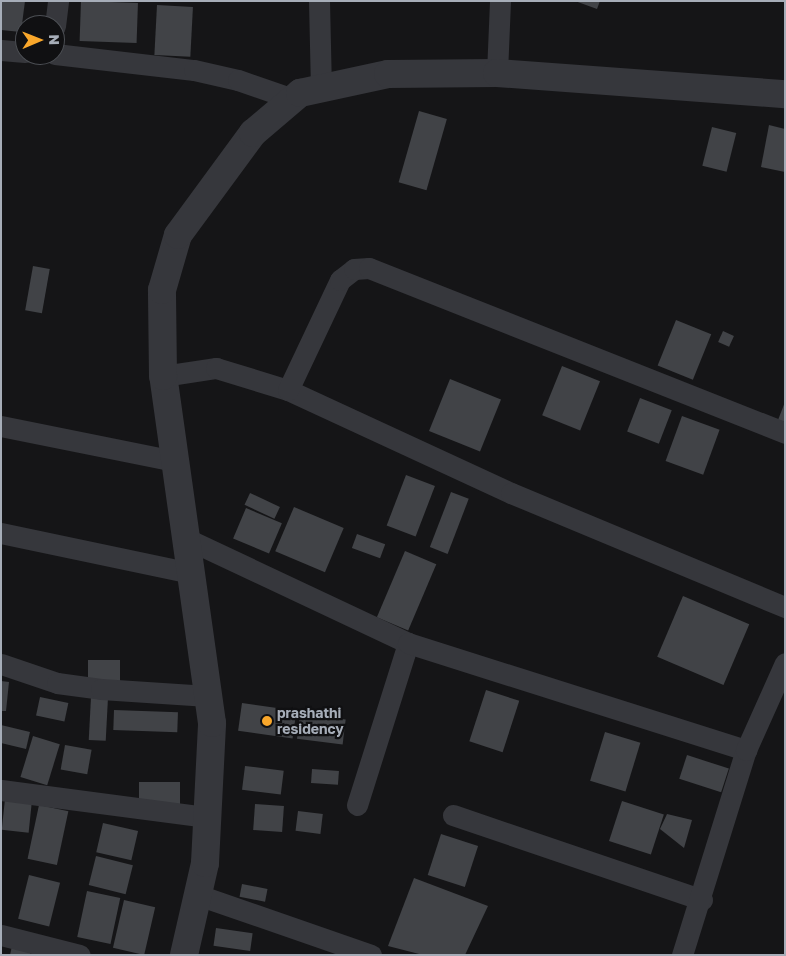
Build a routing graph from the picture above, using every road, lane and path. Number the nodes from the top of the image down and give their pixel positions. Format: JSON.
{"nodes":[{"id":1,"x":58,"y":1,"type":"edge"},
{"id":2,"x":319,"y":1,"type":"edge"},
{"id":3,"x":500,"y":1,"type":"edge"},
{"id":4,"x":56,"y":15,"type":"edge"},
{"id":5,"x":1,"y":50,"type":"edge"},
{"id":6,"x":15,"y":51,"type":"edge"},
{"id":7,"x":65,"y":55,"type":"edge"},
{"id":8,"x":497,"y":73,"type":"junction"},
{"id":9,"x":321,"y":89,"type":"junction"},
{"id":10,"x":785,"y":94,"type":"edge"},
{"id":11,"x":293,"y":99,"type":"junction"},
{"id":12,"x":163,"y":376,"type":"junction"},
{"id":13,"x":288,"y":390,"type":"junction"},
{"id":14,"x":1,"y":426,"type":"edge"},
{"id":15,"x":785,"y":433,"type":"edge"},
{"id":16,"x":174,"y":461,"type":"junction"},
{"id":17,"x":1,"y":533,"type":"edge"},
{"id":18,"x":185,"y":538,"type":"junction"},
{"id":19,"x":190,"y":573,"type":"junction"},
{"id":20,"x":785,"y":607,"type":"edge"},
{"id":21,"x":408,"y":643,"type":"junction"},
{"id":22,"x":785,"y":663,"type":"edge"},
{"id":23,"x":1,"y":664,"type":"edge"},
{"id":24,"x":208,"y":696,"type":"junction"},
{"id":25,"x":746,"y":750,"type":"junction"},
{"id":26,"x":1,"y":790,"type":"edge"},
{"id":27,"x":358,"y":805,"type":"dead end"},
{"id":28,"x":453,"y":815,"type":"dead end"},
{"id":29,"x":207,"y":817,"type":"junction"},
{"id":30,"x":198,"y":895,"type":"junction"},
{"id":31,"x":702,"y":900,"type":"junction"},
{"id":32,"x":1,"y":935,"type":"edge"},
{"id":33,"x":80,"y":955,"type":"edge"},
{"id":34,"x":184,"y":955,"type":"edge"},
{"id":35,"x":371,"y":955,"type":"edge"},
{"id":36,"x":682,"y":955,"type":"edge"}],
"edges":[{"from":1,"to":4,"type":"street"},
{"from":2,"to":9,"type":"street"},
{"from":3,"to":8,"type":"street"},
{"from":5,"to":6,"type":"street"},
{"from":7,"to":11,"type":"street"},
{"from":8,"to":9,"type":"street"},
{"from":8,"to":10,"type":"street"},
{"from":9,"to":11,"type":"street"},
{"from":11,"to":12,"type":"street"},
{"from":12,"to":13,"type":"street"},
{"from":12,"to":16,"type":"street"},
{"from":13,"to":15,"type":"street"},
{"from":13,"to":20,"type":"street"},
{"from":14,"to":16,"type":"street"},
{"from":16,"to":18,"type":"street"},
{"from":17,"to":19,"type":"street"},
{"from":18,"to":19,"type":"street"},
{"from":18,"to":21,"type":"street"},
{"from":19,"to":24,"type":"street"},
{"from":21,"to":25,"type":"street"},
{"from":21,"to":27,"type":"street"},
{"from":22,"to":25,"type":"street"},
{"from":23,"to":24,"type":"street"},
{"from":24,"to":29,"type":"street"},
{"from":25,"to":31,"type":"street"},
{"from":26,"to":29,"type":"street"},
{"from":28,"to":31,"type":"street"},
{"from":29,"to":30,"type":"street"},
{"from":30,"to":34,"type":"street"},
{"from":30,"to":35,"type":"street"},
{"from":31,"to":36,"type":"street"},
{"from":32,"to":33,"type":"street"}]}
